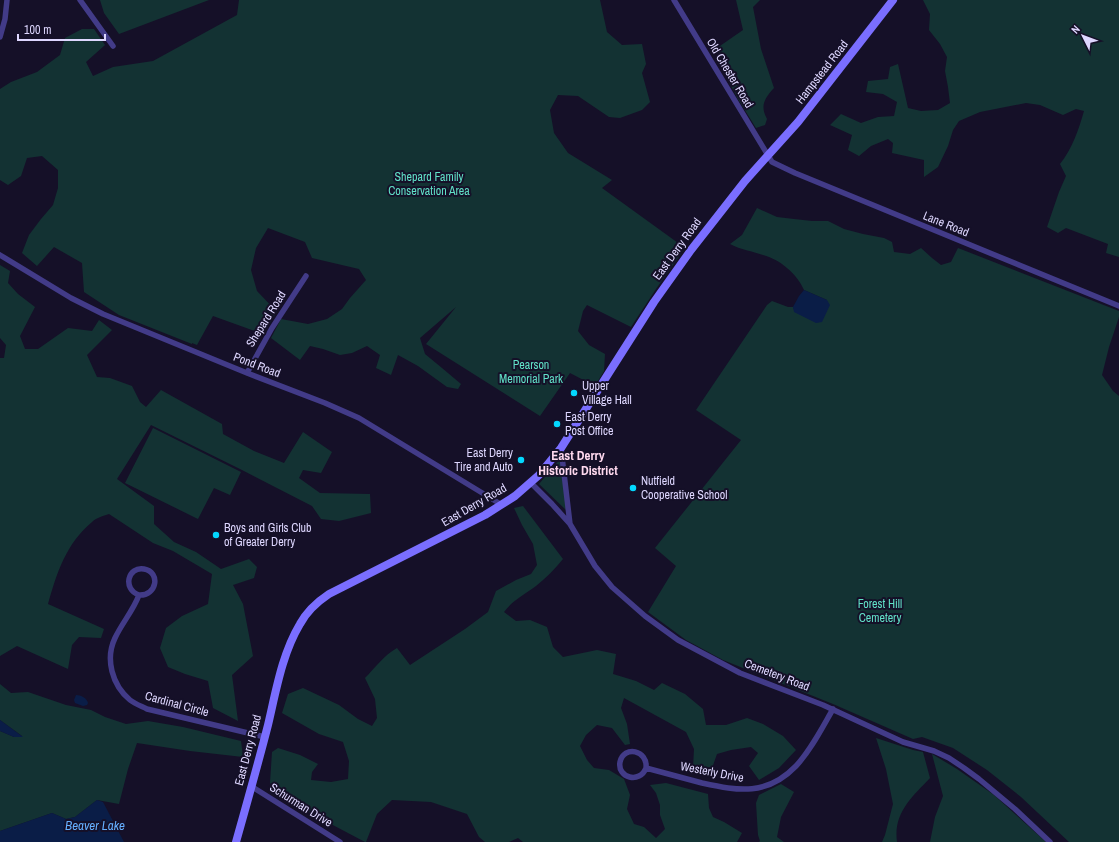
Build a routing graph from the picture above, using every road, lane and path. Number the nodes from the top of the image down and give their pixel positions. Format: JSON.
{"nodes":[{"id":1,"x":7,"y":0,"type":"edge"},
{"id":2,"x":80,"y":0,"type":"edge"},
{"id":3,"x":674,"y":0,"type":"edge"},
{"id":4,"x":893,"y":0,"type":"edge"},
{"id":5,"x":0,"y":37,"type":"edge"},
{"id":6,"x":113,"y":46,"type":"dead end"},
{"id":7,"x":767,"y":156,"type":"junction"},
{"id":8,"x":0,"y":255,"type":"edge"},
{"id":9,"x":306,"y":276,"type":"dead end"},
{"id":10,"x":1119,"y":306,"type":"edge"},
{"id":11,"x":247,"y":373,"type":"junction"},
{"id":12,"x":561,"y":448,"type":"junction"},
{"id":13,"x":531,"y":483,"type":"junction"},
{"id":14,"x":502,"y":505,"type":"junction"},
{"id":15,"x":570,"y":524,"type":"junction"},
{"id":16,"x":139,"y":595,"type":"junction"},
{"id":17,"x":833,"y":709,"type":"junction"},
{"id":18,"x":265,"y":737,"type":"junction"},
{"id":19,"x":646,"y":768,"type":"junction"},
{"id":20,"x":251,"y":786,"type":"junction"},
{"id":21,"x":236,"y":842,"type":"edge"},
{"id":22,"x":340,"y":842,"type":"edge"},
{"id":23,"x":1050,"y":842,"type":"edge"}],
"edges":[{"from":1,"to":5,"type":"street"},
{"from":2,"to":6,"type":"street"},
{"from":3,"to":7,"type":"street","name":"Old Chester Road"},
{"from":4,"to":7,"type":"street","name":"Hampstead Road"},
{"from":7,"to":10,"type":"street","name":"Lane Road"},
{"from":7,"to":12,"type":"street","name":"East Derry Road"},
{"from":8,"to":11,"type":"street","name":"Pond Road"},
{"from":9,"to":11,"type":"street","name":"Shepard Road"},
{"from":11,"to":14,"type":"street","name":"Pond Road"},
{"from":12,"to":13,"type":"street","name":"East Derry Road"},
{"from":12,"to":15,"type":"street"},
{"from":13,"to":14,"type":"street","name":"East Derry Road"},
{"from":13,"to":15,"type":"street","name":"Cemetery Road"},
{"from":14,"to":18,"type":"street","name":"East Derry Road"},
{"from":15,"to":17,"type":"street","name":"Cemetery Road"},
{"from":16,"to":16,"type":"street"},
{"from":16,"to":18,"type":"street","name":"Cardinal Circle"},
{"from":17,"to":19,"type":"street","name":"Westerly Drive"},
{"from":17,"to":23,"type":"street","name":"Cemetery Road"},
{"from":18,"to":20,"type":"street","name":"East Derry Road"},
{"from":19,"to":19,"type":"street"},
{"from":20,"to":21,"type":"street","name":"East Derry Road"},
{"from":20,"to":22,"type":"street","name":"Schurman Drive"}]}
